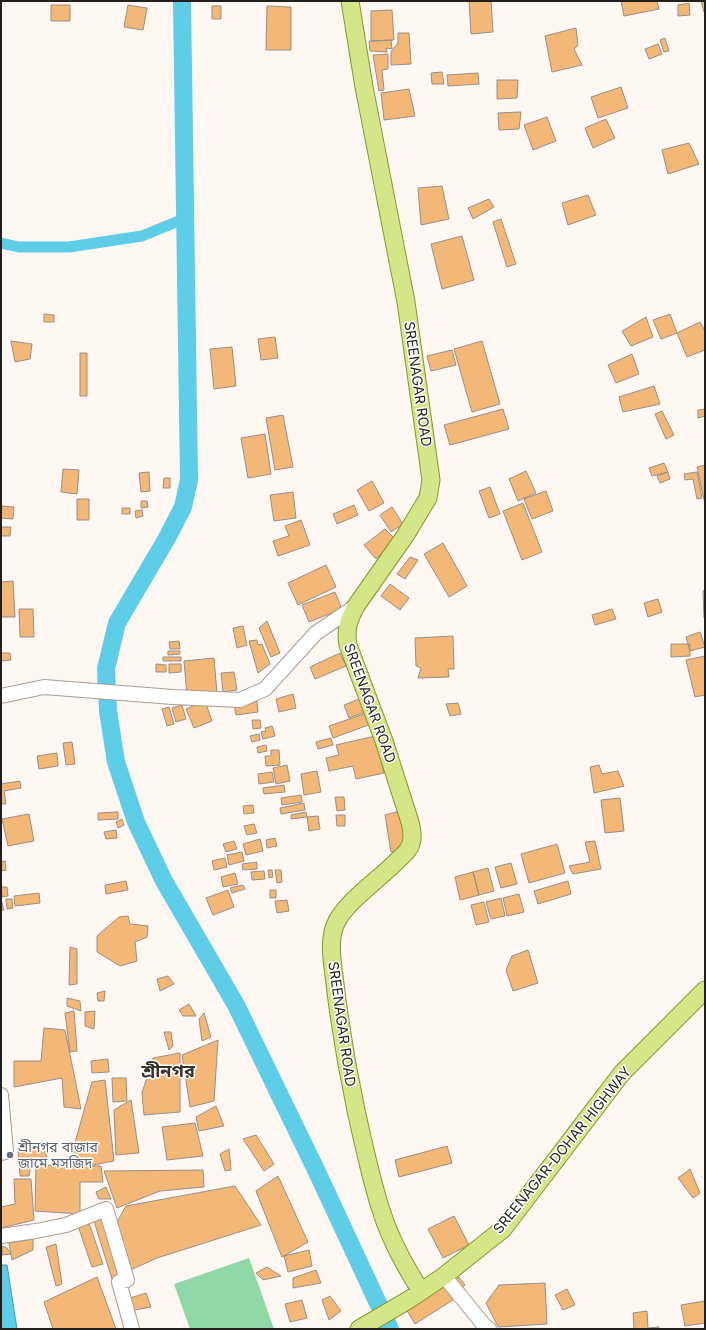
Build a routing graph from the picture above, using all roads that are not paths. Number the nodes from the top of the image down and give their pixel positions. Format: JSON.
{"nodes":[{"id":1,"x":350,"y":1,"type":"edge"},
{"id":2,"x":356,"y":606,"type":"junction"},
{"id":3,"x":1,"y":696,"type":"edge"},
{"id":4,"x":705,"y":990,"type":"edge"},
{"id":5,"x":1,"y":1095,"type":"edge"},
{"id":6,"x":1,"y":1153,"type":"edge"},
{"id":7,"x":1,"y":1236,"type":"edge"},
{"id":8,"x":444,"y":1276,"type":"junction"},
{"id":9,"x":415,"y":1295,"type":"junction"},
{"id":10,"x":132,"y":1329,"type":"edge"},
{"id":11,"x":359,"y":1329,"type":"edge"},
{"id":12,"x":489,"y":1329,"type":"edge"}],
"edges":[{"from":1,"to":2,"type":"main road","name":"SREENAGAR ROAD"},
{"from":2,"to":3,"type":"street"},
{"from":2,"to":9,"type":"main road","name":"SREENAGAR ROAD"},
{"from":4,"to":8,"type":"main road","name":"SREENAGAR-DOHAR HIGHWAY"},
{"from":5,"to":6,"type":"street"},
{"from":7,"to":10,"type":"street"},
{"from":8,"to":9,"type":"main road","name":"SREENAGAR-DOHAR HIGHWAY"},
{"from":8,"to":12,"type":"street"},
{"from":9,"to":11,"type":"main road","name":"SREENAGAR-DOHAR HIGHWAY"}]}
